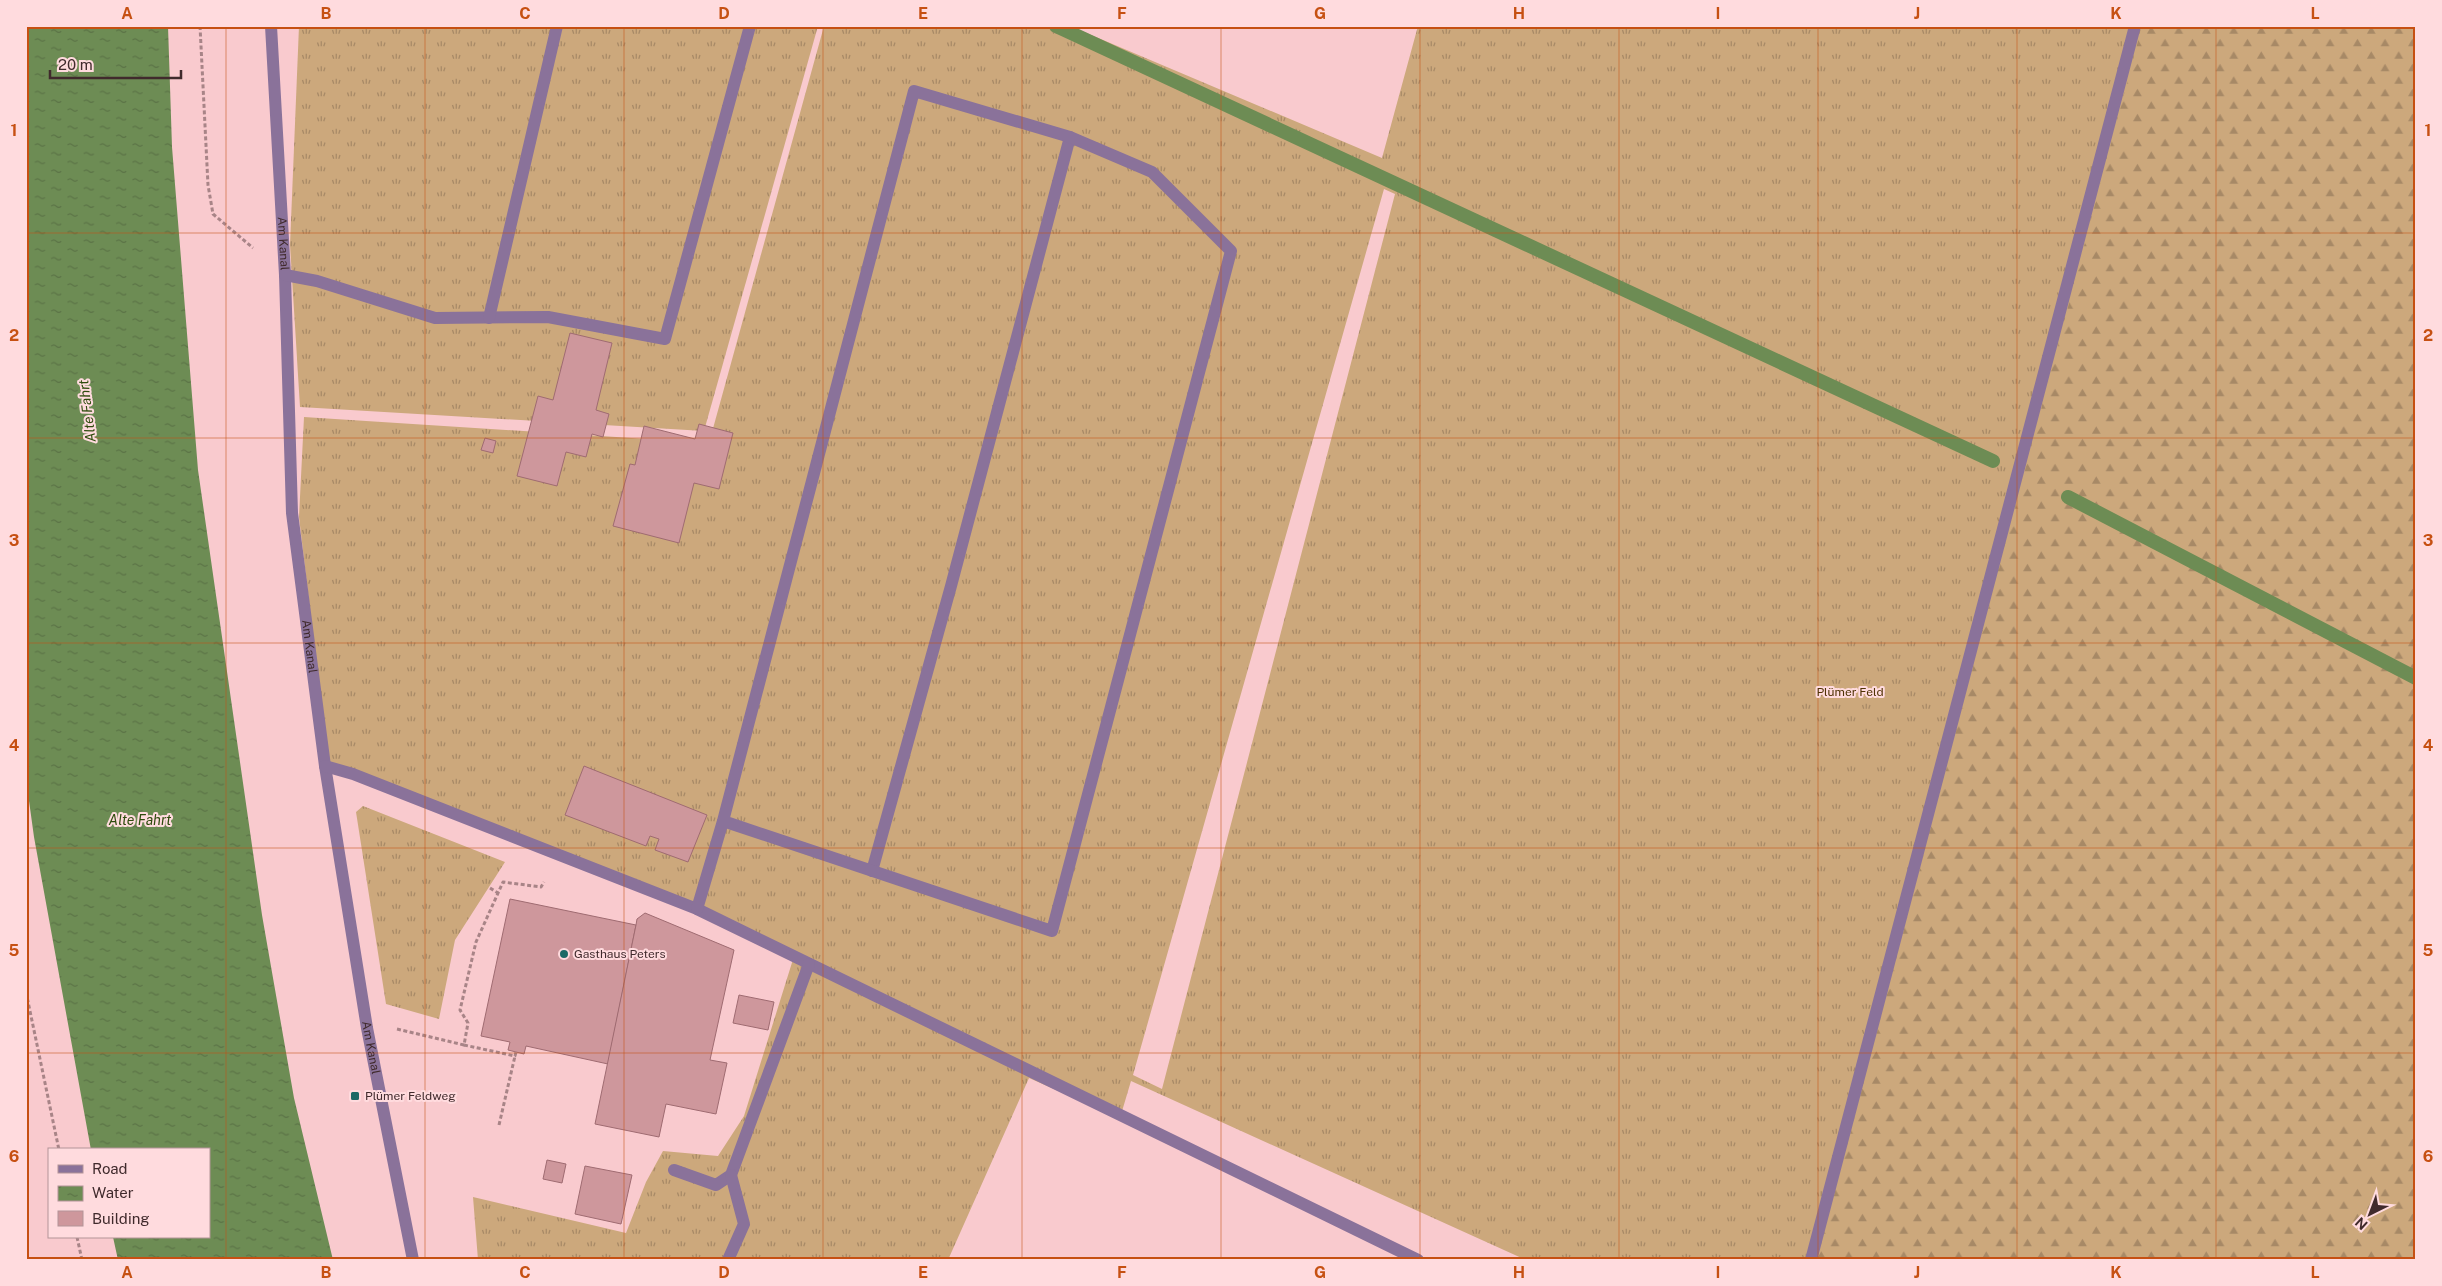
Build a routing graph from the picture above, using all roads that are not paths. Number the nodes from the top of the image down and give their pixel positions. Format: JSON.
{"nodes":[{"id":1,"x":271,"y":26,"type":"edge"},
{"id":2,"x":557,"y":26,"type":"edge"},
{"id":3,"x":750,"y":26,"type":"edge"},
{"id":4,"x":2135,"y":26,"type":"edge"},
{"id":5,"x":1070,"y":137,"type":"junction"},
{"id":6,"x":285,"y":275,"type":"junction"},
{"id":7,"x":489,"y":318,"type":"junction"},
{"id":8,"x":325,"y":766,"type":"junction"},
{"id":9,"x":723,"y":821,"type":"junction"},
{"id":10,"x":872,"y":871,"type":"junction"},
{"id":11,"x":697,"y":909,"type":"junction"},
{"id":12,"x":809,"y":964,"type":"junction"},
{"id":13,"x":674,"y":1170,"type":"dead end"},
{"id":14,"x":731,"y":1175,"type":"junction"},
{"id":15,"x":413,"y":1260,"type":"edge"},
{"id":16,"x":728,"y":1260,"type":"edge"},
{"id":17,"x":1418,"y":1260,"type":"edge"},
{"id":18,"x":1811,"y":1260,"type":"edge"}],
"edges":[{"from":1,"to":6,"type":"street","name":"Am Kanal"},
{"from":2,"to":7,"type":"street"},
{"from":3,"to":7,"type":"street"},
{"from":4,"to":18,"type":"street"},
{"from":5,"to":9,"type":"street"},
{"from":5,"to":10,"type":"street"},
{"from":5,"to":10,"type":"street"},
{"from":6,"to":7,"type":"street"},
{"from":6,"to":8,"type":"street","name":"Am Kanal"},
{"from":8,"to":11,"type":"street"},
{"from":8,"to":15,"type":"street","name":"Am Kanal"},
{"from":9,"to":10,"type":"street"},
{"from":9,"to":11,"type":"street"},
{"from":11,"to":12,"type":"street"},
{"from":12,"to":14,"type":"street"},
{"from":12,"to":17,"type":"street"},
{"from":13,"to":14,"type":"street"},
{"from":14,"to":16,"type":"street"}]}
